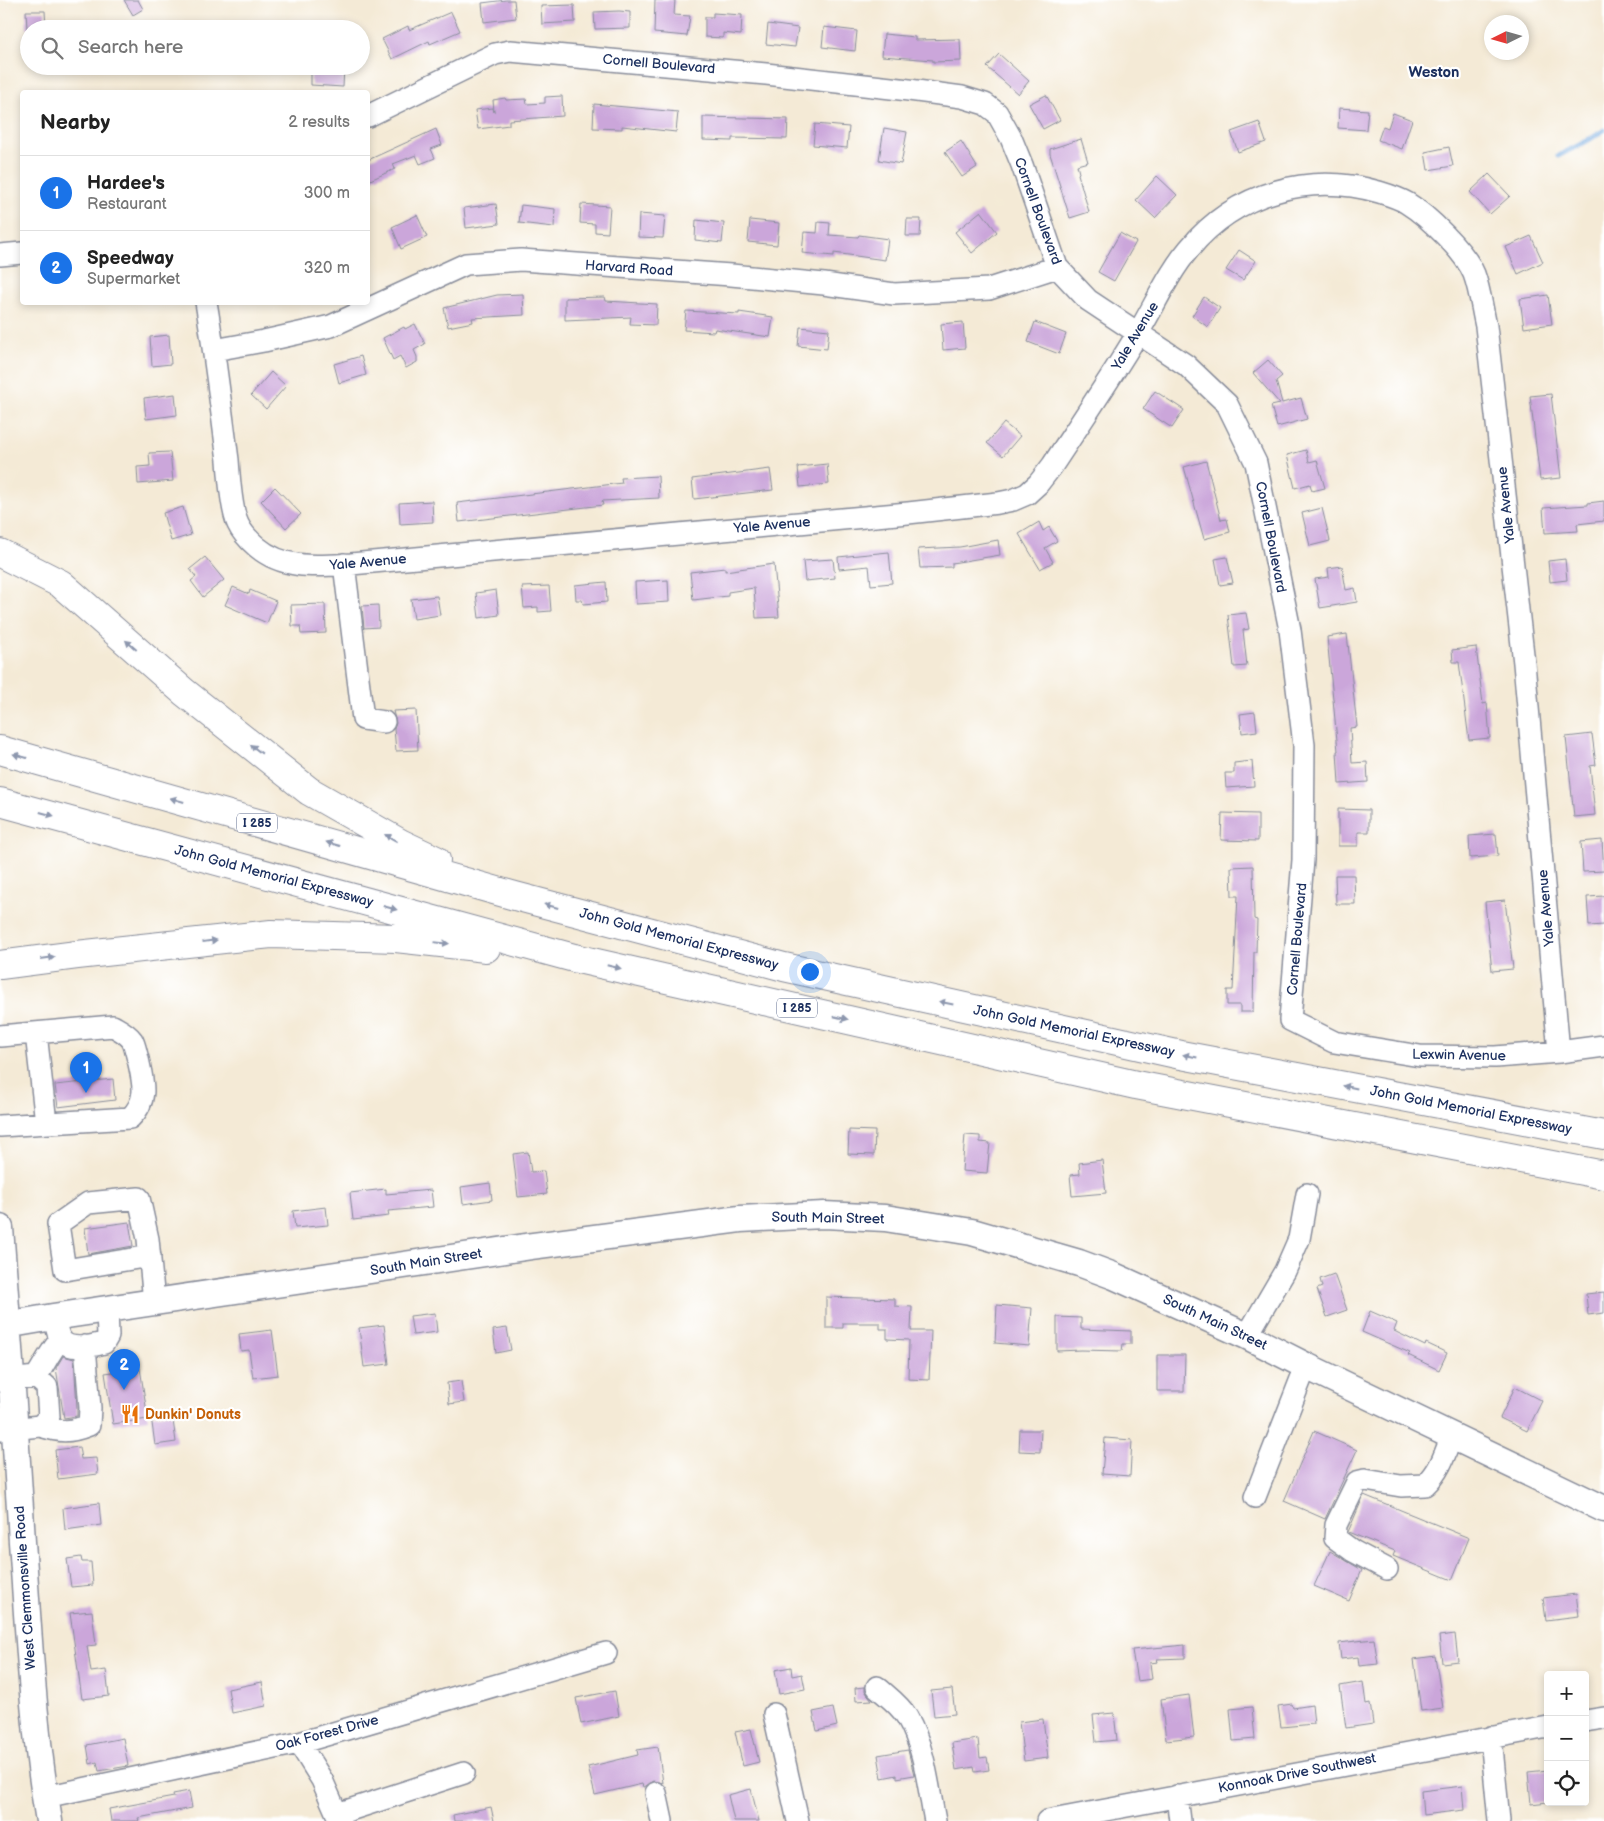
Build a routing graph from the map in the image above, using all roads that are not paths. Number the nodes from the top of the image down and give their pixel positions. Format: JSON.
{"nodes":[{"id":1,"x":370,"y":115,"type":"edge"},
{"id":2,"x":20,"y":253,"type":"edge"},
{"id":3,"x":0,"y":255,"type":"edge"},
{"id":4,"x":1056,"y":267,"type":"junction"},
{"id":5,"x":206,"y":305,"type":"edge"},
{"id":6,"x":1138,"y":333,"type":"junction"},
{"id":7,"x":214,"y":350,"type":"junction"},
{"id":8,"x":0,"y":553,"type":"edge"},
{"id":9,"x":344,"y":564,"type":"junction"},
{"id":10,"x":384,"y":722,"type":"dead end"},
{"id":11,"x":0,"y":750,"type":"edge"},
{"id":12,"x":0,"y":802,"type":"edge"},
{"id":13,"x":515,"y":896,"type":"junction"},
{"id":14,"x":574,"y":958,"type":"junction"},
{"id":15,"x":0,"y":965,"type":"edge"},
{"id":16,"x":1290,"y":1020,"type":"joint"},
{"id":17,"x":36,"y":1033,"type":"junction"},
{"id":18,"x":0,"y":1036,"type":"edge"},
{"id":19,"x":1604,"y":1046,"type":"edge"},
{"id":20,"x":1558,"y":1052,"type":"junction"},
{"id":21,"x":46,"y":1124,"type":"junction"},
{"id":22,"x":0,"y":1126,"type":"edge"},
{"id":23,"x":1604,"y":1135,"type":"edge"},
{"id":24,"x":1604,"y":1175,"type":"edge"},
{"id":25,"x":1307,"y":1194,"type":"dead end"},
{"id":26,"x":0,"y":1228,"type":"edge"},
{"id":27,"x":150,"y":1256,"type":"junction"},
{"id":28,"x":154,"y":1302,"type":"junction"},
{"id":29,"x":107,"y":1309,"type":"junction"},
{"id":30,"x":4,"y":1325,"type":"edge"},
{"id":31,"x":57,"y":1328,"type":"junction"},
{"id":32,"x":1247,"y":1336,"type":"junction"},
{"id":33,"x":85,"y":1346,"type":"junction"},
{"id":34,"x":1306,"y":1366,"type":"junction"},
{"id":35,"x":16,"y":1379,"type":"edge"},
{"id":36,"x":40,"y":1426,"type":"junction"},
{"id":37,"x":7,"y":1430,"type":"edge"},
{"id":38,"x":1452,"y":1435,"type":"junction"},
{"id":39,"x":1254,"y":1497,"type":"dead end"},
{"id":40,"x":1604,"y":1509,"type":"edge"},
{"id":41,"x":1388,"y":1568,"type":"dead end"},
{"id":42,"x":606,"y":1653,"type":"dead end"},
{"id":43,"x":877,"y":1687,"type":"dead end"},
{"id":44,"x":774,"y":1714,"type":"dead end"},
{"id":45,"x":1604,"y":1718,"type":"edge"},
{"id":46,"x":1589,"y":1720,"type":"edge"},
{"id":47,"x":1544,"y":1728,"type":"edge"},
{"id":48,"x":1491,"y":1737,"type":"junction"},
{"id":49,"x":299,"y":1743,"type":"junction"},
{"id":50,"x":464,"y":1773,"type":"dead end"},
{"id":51,"x":656,"y":1793,"type":"dead end"},
{"id":52,"x":1177,"y":1796,"type":"junction"},
{"id":53,"x":47,"y":1809,"type":"edge"},
{"id":54,"x":338,"y":1817,"type":"edge"},
{"id":55,"x":662,"y":1821,"type":"edge"},
{"id":56,"x":798,"y":1821,"type":"edge"},
{"id":57,"x":935,"y":1821,"type":"edge"},
{"id":58,"x":1047,"y":1821,"type":"edge"},
{"id":59,"x":1180,"y":1821,"type":"edge"},
{"id":60,"x":1499,"y":1821,"type":"edge"}],
"edges":[{"from":1,"to":4,"type":"street","name":"Cornell Boulevard"},
{"from":2,"to":3,"type":"street"},
{"from":4,"to":6,"type":"street","name":"Cornell Boulevard"},
{"from":4,"to":7,"type":"street","name":"Harvard Road"},
{"from":5,"to":7,"type":"street","name":"Yale Avenue"},
{"from":6,"to":9,"type":"street","name":"Yale Avenue"},
{"from":6,"to":16,"type":"street","name":"Cornell Boulevard"},
{"from":6,"to":20,"type":"street","name":"Yale Avenue"},
{"from":7,"to":9,"type":"street","name":"Yale Avenue"},
{"from":13,"to":8,"type":"highway","one_way":true},
{"from":9,"to":10,"type":"street"},
{"from":13,"to":11,"type":"highway","name":"John Gold Memorial Expressway","number":"I 285","one_way":true},
{"from":12,"to":14,"type":"highway","name":"John Gold Memorial Expressway","number":"I 285","one_way":true},
{"from":23,"to":13,"type":"highway","name":"John Gold Memorial Expressway","number":"I 285","one_way":true},
{"from":15,"to":14,"type":"highway","one_way":true},
{"from":14,"to":24,"type":"highway","name":"John Gold Memorial Expressway","number":"I 285","one_way":true},
{"from":16,"to":20,"type":"street","name":"Lexwin Avenue"},
{"from":17,"to":18,"type":"street"},
{"from":17,"to":21,"type":"street"},
{"from":17,"to":21,"type":"street"},
{"from":19,"to":20,"type":"street","name":"Lexwin Avenue"},
{"from":21,"to":22,"type":"street"},
{"from":25,"to":32,"type":"street"},
{"from":26,"to":30,"type":"main road","name":"West Clemmonsville Road"},
{"from":27,"to":27,"type":"street"},
{"from":27,"to":28,"type":"street"},
{"from":28,"to":29,"type":"main road","name":"South Main Street"},
{"from":28,"to":32,"type":"main road","name":"South Main Street"},
{"from":29,"to":31,"type":"main road","name":"South Main Street"},
{"from":29,"to":33,"type":"street"},
{"from":30,"to":31,"type":"main road","name":"South Main Street"},
{"from":30,"to":35,"type":"main road","name":"West Clemmonsville Road"},
{"from":31,"to":33,"type":"street"},
{"from":31,"to":35,"type":"street"},
{"from":32,"to":34,"type":"main road","name":"South Main Street"},
{"from":33,"to":36,"type":"street"},
{"from":34,"to":38,"type":"main road","name":"South Main Street"},
{"from":34,"to":39,"type":"street"},
{"from":35,"to":36,"type":"street"},
{"from":35,"to":37,"type":"main road","name":"West Clemmonsville Road"},
{"from":36,"to":37,"type":"street"},
{"from":37,"to":53,"type":"main road","name":"West Clemmonsville Road"},
{"from":38,"to":40,"type":"main road","name":"South Main Street"},
{"from":38,"to":41,"type":"street"},
{"from":42,"to":49,"type":"street","name":"Oak Forest Drive"},
{"from":43,"to":57,"type":"street"},
{"from":44,"to":56,"type":"street"},
{"from":45,"to":46,"type":"street"},
{"from":47,"to":48,"type":"street","name":"Konnoak Drive Southwest"},
{"from":48,"to":52,"type":"street","name":"Konnoak Drive Southwest"},
{"from":48,"to":60,"type":"street"},
{"from":49,"to":53,"type":"street","name":"Oak Forest Drive"},
{"from":49,"to":54,"type":"street"},
{"from":50,"to":54,"type":"street"},
{"from":51,"to":55,"type":"street"},
{"from":52,"to":58,"type":"street","name":"Konnoak Drive Southwest"},
{"from":52,"to":59,"type":"street"}]}
